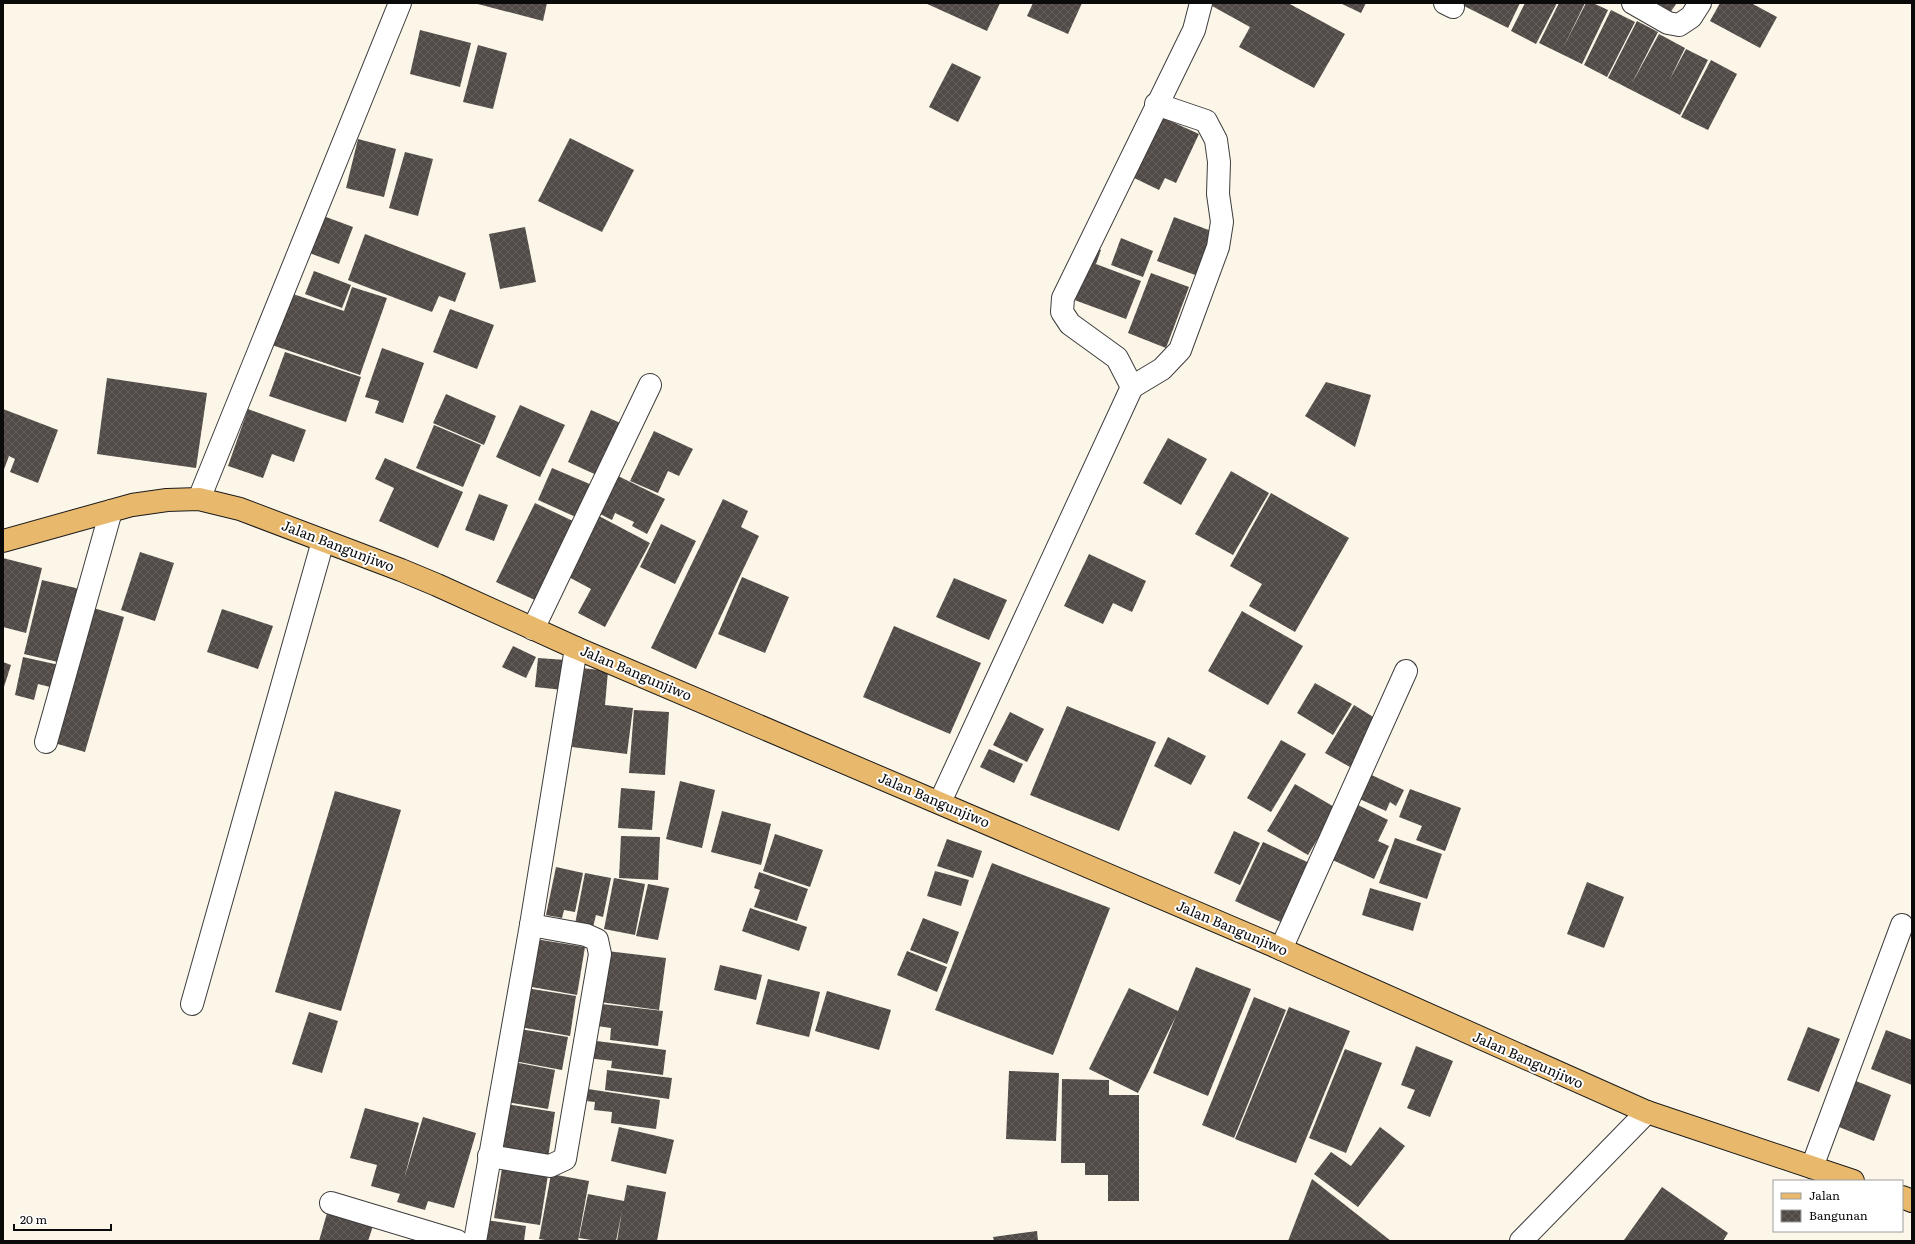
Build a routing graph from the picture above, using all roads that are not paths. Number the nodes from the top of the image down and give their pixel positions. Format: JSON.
{"nodes":[{"id":1,"x":400,"y":3,"type":"edge"},
{"id":2,"x":1201,"y":3,"type":"edge"},
{"id":3,"x":1633,"y":3,"type":"edge"},
{"id":4,"x":1700,"y":3,"type":"edge"},
{"id":5,"x":1156,"y":104,"type":"junction"},
{"id":6,"x":650,"y":385,"type":"dead end"},
{"id":7,"x":1132,"y":387,"type":"junction"},
{"id":8,"x":199,"y":499,"type":"junction"},
{"id":9,"x":111,"y":511,"type":"junction"},
{"id":10,"x":3,"y":540,"type":"edge"},
{"id":11,"x":323,"y":541,"type":"junction"},
{"id":12,"x":534,"y":629,"type":"junction"},
{"id":13,"x":576,"y":648,"type":"junction"},
{"id":14,"x":1406,"y":671,"type":"dead end"},
{"id":15,"x":46,"y":742,"type":"dead end"},
{"id":16,"x":940,"y":802,"type":"junction"},
{"id":17,"x":531,"y":925,"type":"junction"},
{"id":18,"x":1902,"y":925,"type":"dead end"},
{"id":19,"x":1282,"y":949,"type":"junction"},
{"id":20,"x":192,"y":1004,"type":"dead end"},
{"id":21,"x":1647,"y":1112,"type":"junction"},
{"id":22,"x":489,"y":1156,"type":"junction"},
{"id":23,"x":1812,"y":1167,"type":"junction"},
{"id":24,"x":1850,"y":1180,"type":"edge"},
{"id":25,"x":332,"y":1203,"type":"dead end"},
{"id":26,"x":457,"y":1241,"type":"edge"},
{"id":27,"x":475,"y":1241,"type":"edge"},
{"id":28,"x":1521,"y":1241,"type":"edge"}],
"edges":[{"from":1,"to":8,"type":"street"},
{"from":2,"to":5,"type":"street"},
{"from":3,"to":4,"type":"street"},
{"from":5,"to":7,"type":"street"},
{"from":5,"to":7,"type":"street"},
{"from":6,"to":12,"type":"street"},
{"from":7,"to":16,"type":"street"},
{"from":8,"to":9,"type":"main road","name":"Jalan Bangunjiwo"},
{"from":8,"to":11,"type":"main road","name":"Jalan Bangunjiwo"},
{"from":9,"to":10,"type":"main road","name":"Jalan Bangunjiwo"},
{"from":9,"to":15,"type":"street"},
{"from":11,"to":12,"type":"main road","name":"Jalan Bangunjiwo"},
{"from":11,"to":20,"type":"street"},
{"from":12,"to":13,"type":"main road","name":"Jalan Bangunjiwo"},
{"from":13,"to":16,"type":"main road","name":"Jalan Bangunjiwo"},
{"from":13,"to":17,"type":"street"},
{"from":14,"to":19,"type":"street"},
{"from":16,"to":19,"type":"main road","name":"Jalan Bangunjiwo"},
{"from":17,"to":22,"type":"street"},
{"from":17,"to":22,"type":"street"},
{"from":18,"to":23,"type":"street"},
{"from":19,"to":21,"type":"main road","name":"Jalan Bangunjiwo"},
{"from":21,"to":23,"type":"main road","name":"Jalan Bangunjiwo"},
{"from":21,"to":28,"type":"street"},
{"from":22,"to":27,"type":"street"},
{"from":23,"to":24,"type":"main road","name":"Jalan Bangunjiwo"},
{"from":25,"to":26,"type":"street"}]}
